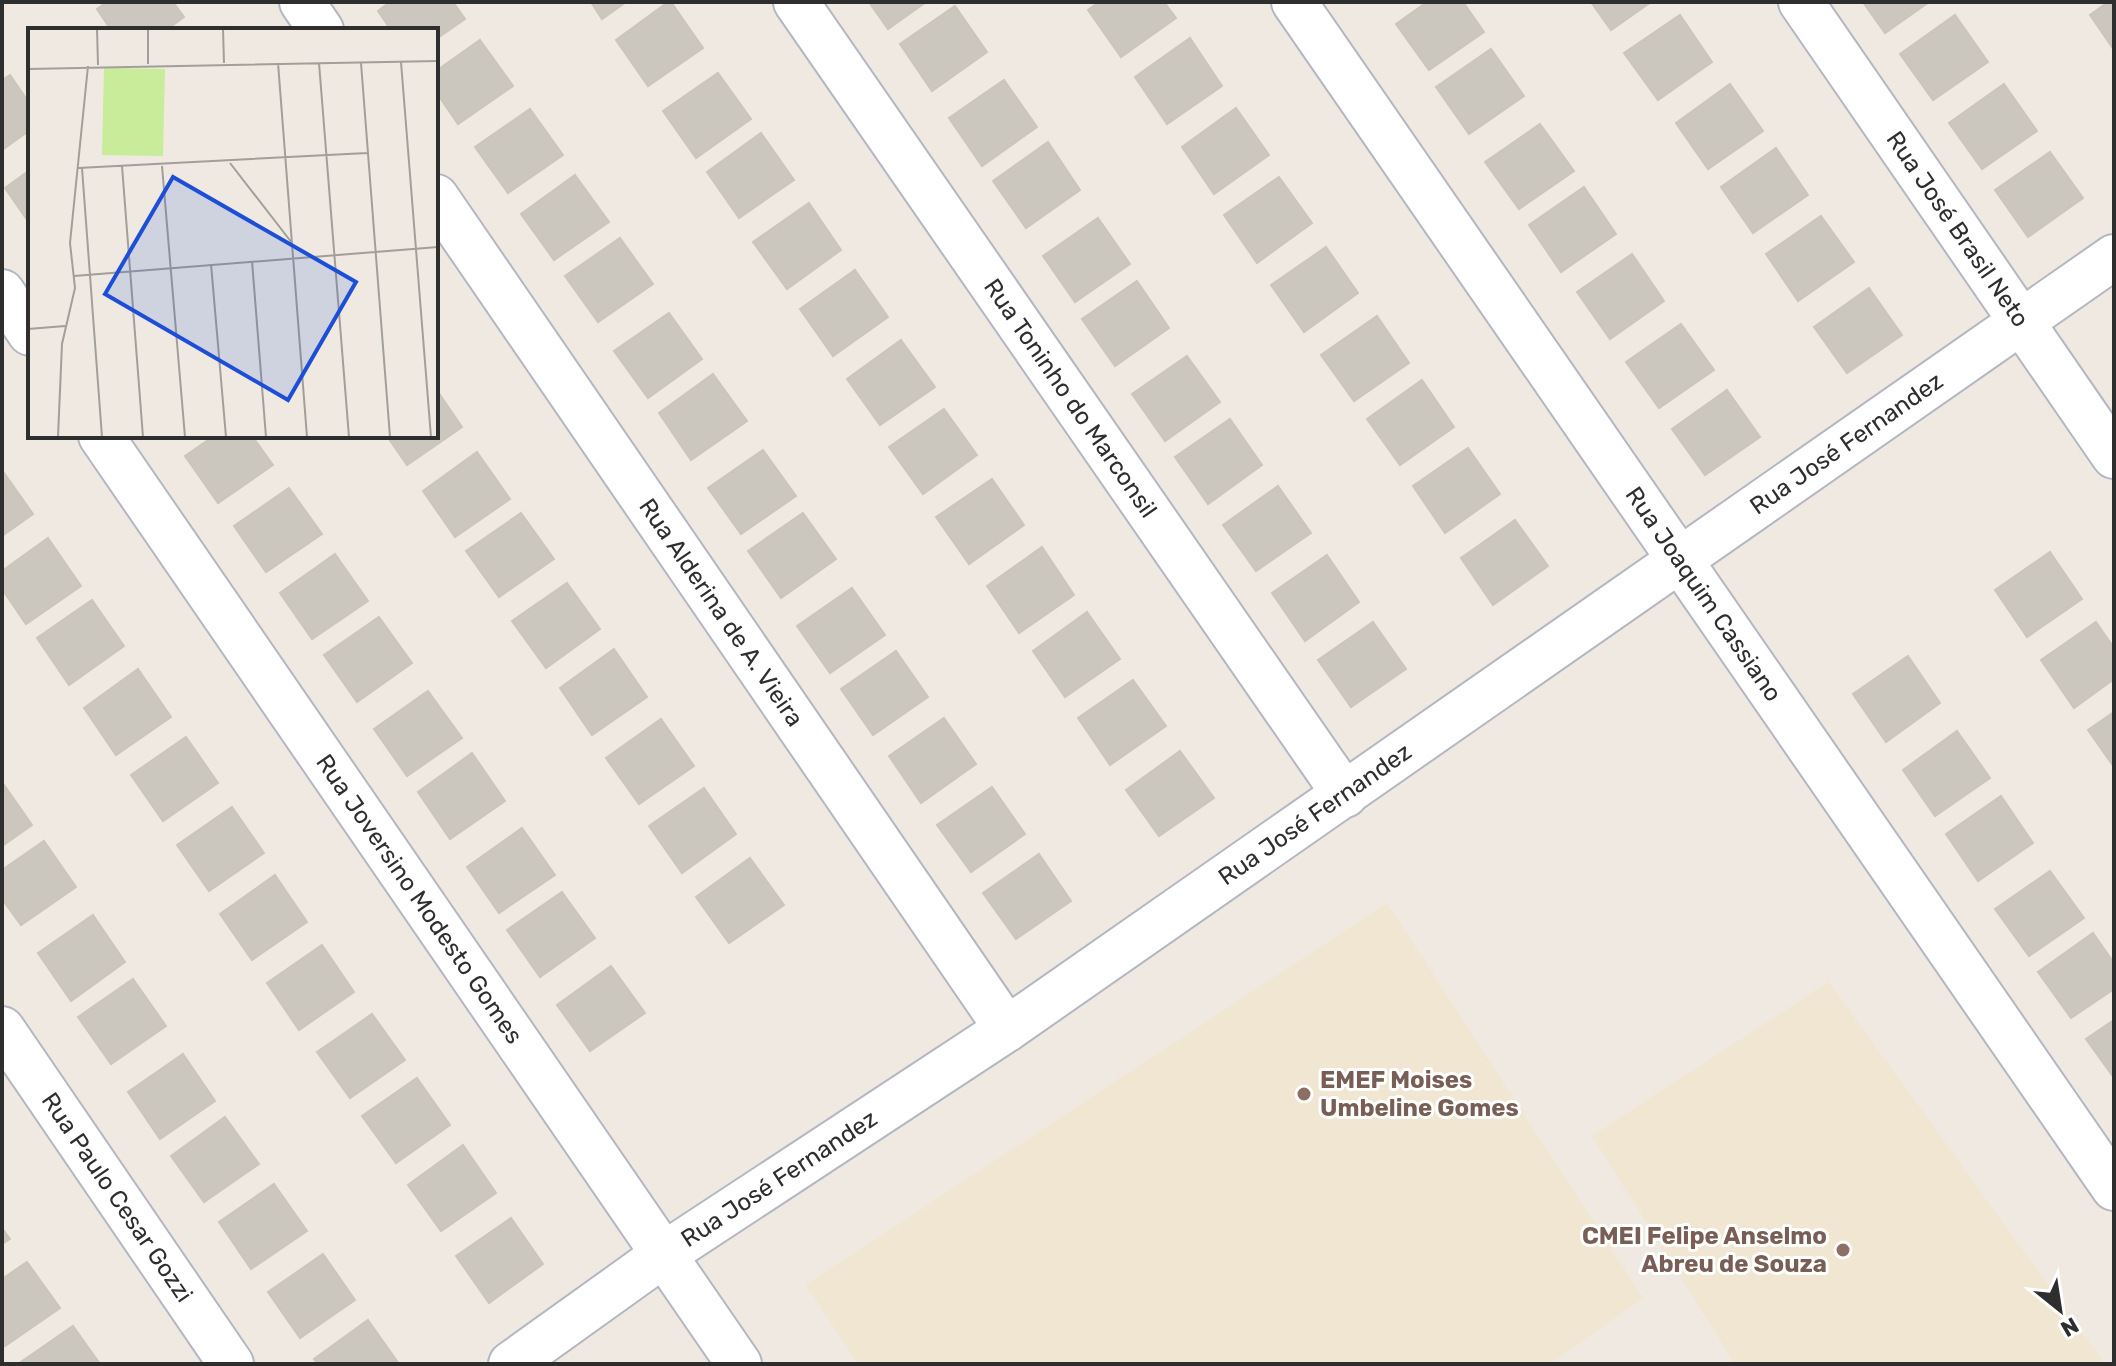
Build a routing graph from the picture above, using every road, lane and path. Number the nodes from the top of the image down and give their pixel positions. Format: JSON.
{"nodes":[{"id":1,"x":302,"y":2,"type":"edge"},
{"id":2,"x":796,"y":2,"type":"edge"},
{"id":3,"x":1294,"y":2,"type":"edge"},
{"id":4,"x":1801,"y":2,"type":"edge"},
{"id":5,"x":320,"y":28,"type":"edge"},
{"id":6,"x":438,"y":200,"type":"edge"},
{"id":7,"x":2114,"y":257,"type":"edge"},
{"id":8,"x":2,"y":292,"type":"edge"},
{"id":9,"x":2023,"y":323,"type":"junction"},
{"id":10,"x":28,"y":330,"type":"edge"},
{"id":11,"x":102,"y":438,"type":"edge"},
{"id":12,"x":2114,"y":456,"type":"edge"},
{"id":13,"x":1679,"y":561,"type":"junction"},
{"id":14,"x":1345,"y":795,"type":"junction"},
{"id":15,"x":2,"y":1029,"type":"edge"},
{"id":16,"x":1007,"y":1029,"type":"junction"},
{"id":17,"x":2114,"y":1188,"type":"edge"},
{"id":18,"x":663,"y":1255,"type":"junction"},
{"id":19,"x":231,"y":1364,"type":"edge"},
{"id":20,"x":511,"y":1364,"type":"edge"},
{"id":21,"x":739,"y":1364,"type":"edge"}],
"edges":[{"from":1,"to":5,"type":"street"},
{"from":2,"to":14,"type":"street","name":"Rua Toninho do Marconsil"},
{"from":3,"to":13,"type":"street","name":"Rua Joaquim Cassiano"},
{"from":4,"to":9,"type":"street","name":"Rua José Brasil Neto"},
{"from":6,"to":16,"type":"street","name":"Rua Alderina de A. Vieira"},
{"from":7,"to":9,"type":"street","name":"Rua José Fernandez"},
{"from":8,"to":10,"type":"street"},
{"from":9,"to":12,"type":"street","name":"Rua José Brasil Neto"},
{"from":9,"to":13,"type":"street","name":"Rua José Fernandez"},
{"from":11,"to":18,"type":"street","name":"Rua Joversino Modesto Gomes"},
{"from":13,"to":14,"type":"street","name":"Rua José Fernandez"},
{"from":13,"to":17,"type":"street","name":"Rua Joaquim Cassiano"},
{"from":14,"to":16,"type":"street","name":"Rua José Fernandez"},
{"from":15,"to":19,"type":"street","name":"Rua Paulo Cesar Gozzi"},
{"from":16,"to":18,"type":"street","name":"Rua José Fernandez"},
{"from":18,"to":20,"type":"street","name":"Rua José Fernandez"},
{"from":18,"to":21,"type":"street","name":"Rua Joversino Modesto Gomes"}]}
